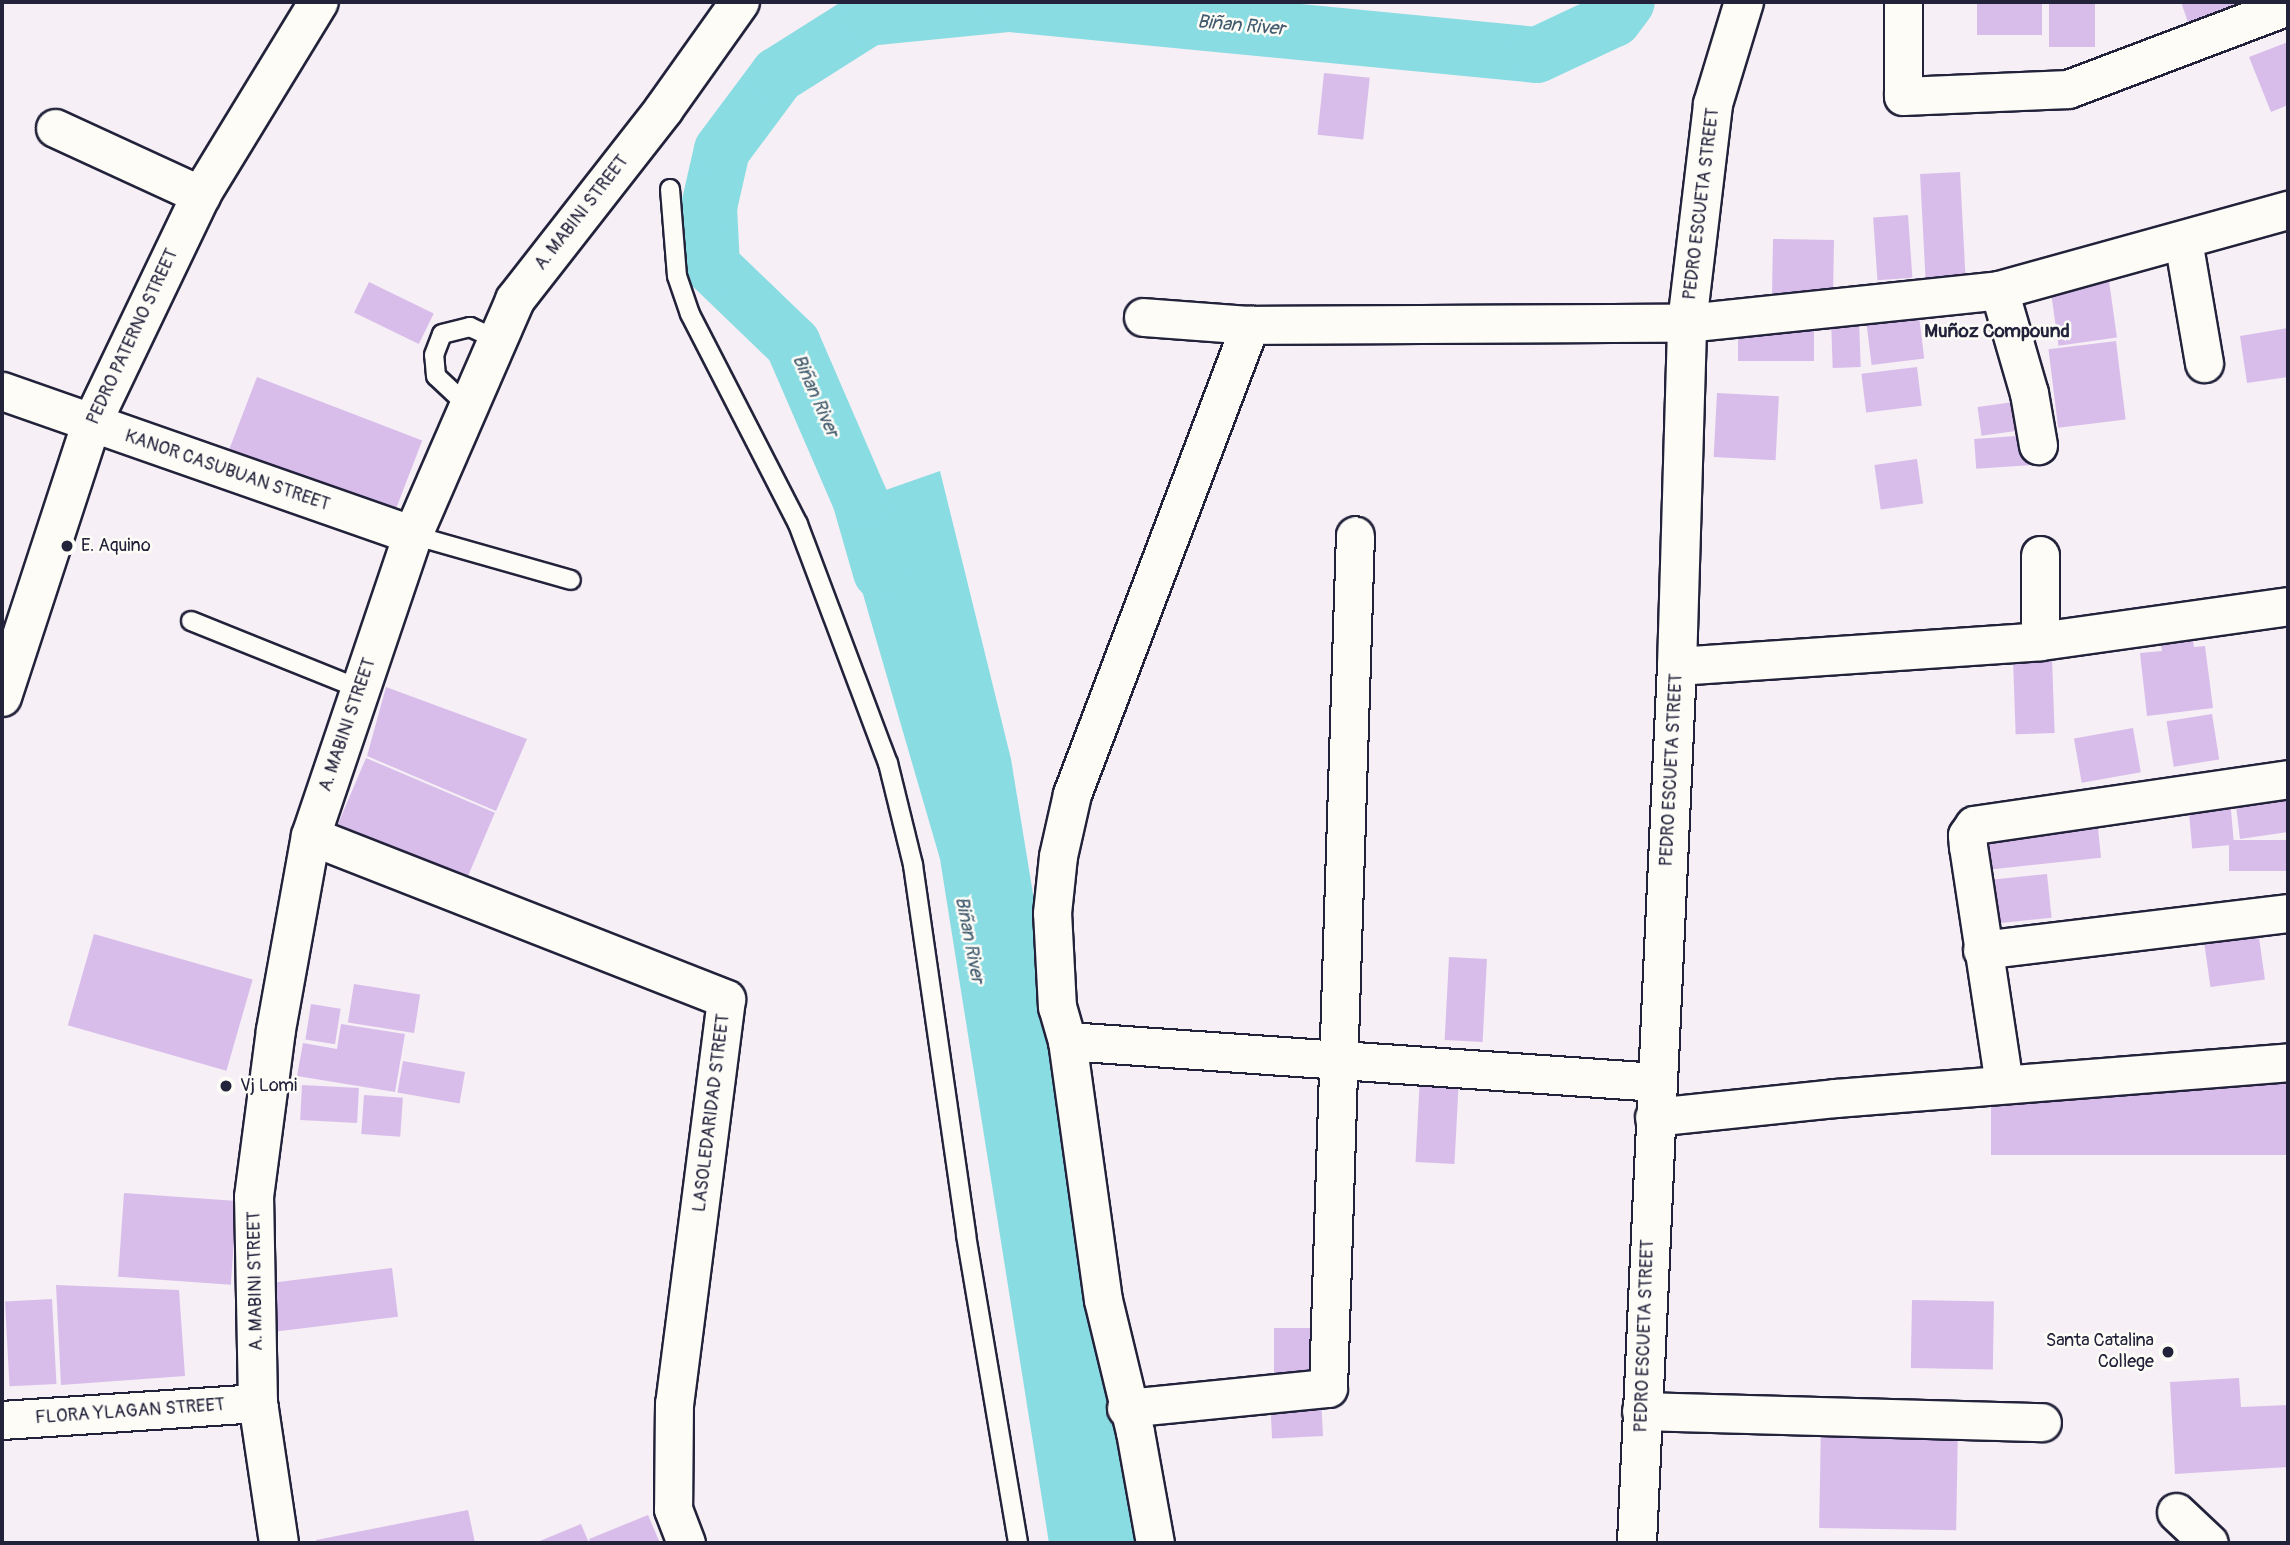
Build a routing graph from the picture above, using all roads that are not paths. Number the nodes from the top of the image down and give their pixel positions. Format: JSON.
{"nodes":[{"id":1,"x":318,"y":2,"type":"edge"},
{"id":2,"x":740,"y":2,"type":"edge"},
{"id":3,"x":1744,"y":2,"type":"edge"},
{"id":4,"x":1903,"y":2,"type":"edge"},
{"id":5,"x":2288,"y":6,"type":"edge"},
{"id":6,"x":55,"y":128,"type":"dead end"},
{"id":7,"x":670,"y":189,"type":"dead end"},
{"id":8,"x":201,"y":195,"type":"junction"},
{"id":9,"x":2288,"y":210,"type":"edge"},
{"id":10,"x":2183,"y":240,"type":"junction"},
{"id":11,"x":1999,"y":290,"type":"junction"},
{"id":12,"x":1143,"y":317,"type":"dead end"},
{"id":13,"x":1687,"y":323,"type":"junction"},
{"id":14,"x":1250,"y":325,"type":"junction"},
{"id":15,"x":498,"y":340,"type":"junction"},
{"id":16,"x":2204,"y":363,"type":"dead end"},
{"id":17,"x":2,"y":391,"type":"edge"},
{"id":18,"x":469,"y":407,"type":"junction"},
{"id":19,"x":91,"y":425,"type":"junction"},
{"id":20,"x":2038,"y":445,"type":"dead end"},
{"id":21,"x":414,"y":535,"type":"junction"},
{"id":22,"x":1356,"y":535,"type":"dead end"},
{"id":23,"x":2040,"y":555,"type":"dead end"},
{"id":24,"x":571,"y":580,"type":"dead end"},
{"id":25,"x":2288,"y":606,"type":"edge"},
{"id":26,"x":191,"y":621,"type":"dead end"},
{"id":27,"x":2040,"y":641,"type":"junction"},
{"id":28,"x":1677,"y":666,"type":"junction"},
{"id":29,"x":360,"y":689,"type":"junction"},
{"id":30,"x":2,"y":697,"type":"edge"},
{"id":31,"x":2288,"y":779,"type":"edge"},
{"id":32,"x":311,"y":836,"type":"junction"},
{"id":33,"x":2288,"y":913,"type":"edge"},
{"id":34,"x":1982,"y":950,"type":"junction"},
{"id":35,"x":1067,"y":1041,"type":"junction"},
{"id":36,"x":1337,"y":1058,"type":"junction"},
{"id":37,"x":2288,"y":1062,"type":"edge"},
{"id":38,"x":2004,"y":1084,"type":"junction"},
{"id":39,"x":1656,"y":1099,"type":"junction"},
{"id":40,"x":258,"y":1403,"type":"junction"},
{"id":41,"x":1126,"y":1408,"type":"junction"},
{"id":42,"x":1641,"y":1411,"type":"junction"},
{"id":43,"x":2,"y":1420,"type":"edge"},
{"id":44,"x":2042,"y":1422,"type":"dead end"},
{"id":45,"x":2176,"y":1512,"type":"dead end"},
{"id":46,"x":279,"y":1543,"type":"edge"},
{"id":47,"x":686,"y":1543,"type":"edge"},
{"id":48,"x":1018,"y":1543,"type":"edge"},
{"id":49,"x":1155,"y":1543,"type":"edge"},
{"id":50,"x":1637,"y":1543,"type":"edge"},
{"id":51,"x":2209,"y":1543,"type":"edge"}],
"edges":[{"from":1,"to":8,"type":"street","name":"PEDRO PATERNO STREET"},
{"from":2,"to":15,"type":"street","name":"A. MABINI STREET"},
{"from":3,"to":13,"type":"street","name":"PEDRO ESCUETA STREET"},
{"from":4,"to":5,"type":"street"},
{"from":6,"to":8,"type":"street"},
{"from":7,"to":48,"type":"lane"},
{"from":8,"to":19,"type":"street","name":"PEDRO PATERNO STREET"},
{"from":9,"to":10,"type":"street"},
{"from":10,"to":11,"type":"street"},
{"from":10,"to":16,"type":"street"},
{"from":11,"to":13,"type":"street"},
{"from":11,"to":20,"type":"street"},
{"from":12,"to":14,"type":"street"},
{"from":13,"to":14,"type":"street"},
{"from":13,"to":28,"type":"street","name":"PEDRO ESCUETA STREET"},
{"from":14,"to":35,"type":"street"},
{"from":15,"to":18,"type":"street","name":"A. MABINI STREET"},
{"from":15,"to":18,"type":"lane"},
{"from":17,"to":19,"type":"street","name":"KANOR CASUBUAN STREET"},
{"from":18,"to":21,"type":"street","name":"A. MABINI STREET"},
{"from":19,"to":21,"type":"street","name":"KANOR CASUBUAN STREET"},
{"from":19,"to":30,"type":"street","name":"PEDRO PATERNO STREET"},
{"from":21,"to":24,"type":"lane"},
{"from":21,"to":29,"type":"street","name":"A. MABINI STREET"},
{"from":22,"to":36,"type":"street"},
{"from":23,"to":27,"type":"street"},
{"from":25,"to":27,"type":"street"},
{"from":26,"to":29,"type":"lane"},
{"from":27,"to":28,"type":"street"},
{"from":28,"to":39,"type":"street","name":"PEDRO ESCUETA STREET"},
{"from":29,"to":32,"type":"street","name":"A. MABINI STREET"},
{"from":31,"to":34,"type":"street"},
{"from":32,"to":40,"type":"street","name":"A. MABINI STREET"},
{"from":32,"to":47,"type":"street","name":"LASOLEDARIDAD STREET"},
{"from":33,"to":34,"type":"street"},
{"from":34,"to":38,"type":"street"},
{"from":35,"to":36,"type":"street"},
{"from":35,"to":41,"type":"street"},
{"from":36,"to":39,"type":"street"},
{"from":36,"to":41,"type":"street"},
{"from":37,"to":38,"type":"street"},
{"from":38,"to":39,"type":"street"},
{"from":39,"to":42,"type":"street","name":"PEDRO ESCUETA STREET"},
{"from":40,"to":43,"type":"street","name":"FLORA YLAGAN STREET"},
{"from":40,"to":46,"type":"street","name":"A. MABINI STREET"},
{"from":41,"to":49,"type":"street"},
{"from":42,"to":44,"type":"street"},
{"from":42,"to":50,"type":"street","name":"PEDRO ESCUETA STREET"},
{"from":45,"to":51,"type":"street"}]}
